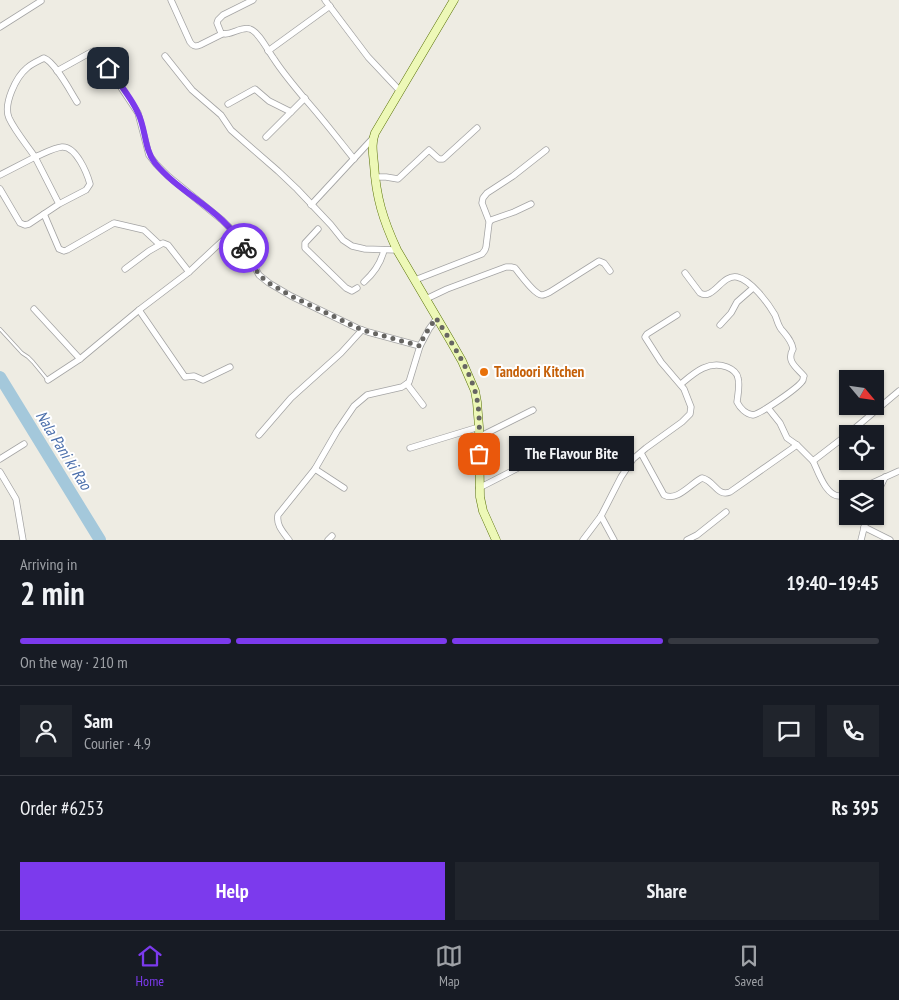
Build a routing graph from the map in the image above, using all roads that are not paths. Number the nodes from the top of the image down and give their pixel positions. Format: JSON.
{"nodes":[{"id":1,"x":171,"y":0,"type":"edge"},
{"id":2,"x":253,"y":0,"type":"edge"},
{"id":3,"x":325,"y":0,"type":"edge"},
{"id":4,"x":454,"y":0,"type":"edge"},
{"id":5,"x":41,"y":2,"type":"dead end"},
{"id":6,"x":330,"y":6,"type":"junction"},
{"id":7,"x":0,"y":27,"type":"edge"},
{"id":8,"x":222,"y":34,"type":"junction"},
{"id":9,"x":268,"y":51,"type":"junction"},
{"id":10,"x":165,"y":56,"type":"dead end"},
{"id":11,"x":57,"y":71,"type":"junction"},
{"id":12,"x":400,"y":92,"type":"junction"},
{"id":13,"x":305,"y":98,"type":"junction"},
{"id":14,"x":76,"y":102,"type":"dead end"},
{"id":15,"x":228,"y":104,"type":"dead end"},
{"id":16,"x":291,"y":112,"type":"junction"},
{"id":17,"x":477,"y":128,"type":"dead end"},
{"id":18,"x":266,"y":137,"type":"dead end"},
{"id":19,"x":374,"y":138,"type":"junction"},
{"id":20,"x":546,"y":150,"type":"dead end"},
{"id":21,"x":35,"y":157,"type":"junction"},
{"id":22,"x":354,"y":159,"type":"junction"},
{"id":23,"x":0,"y":175,"type":"edge"},
{"id":24,"x":375,"y":177,"type":"junction"},
{"id":25,"x":0,"y":189,"type":"edge"},
{"id":26,"x":59,"y":204,"type":"junction"},
{"id":27,"x":530,"y":204,"type":"dead end"},
{"id":28,"x":311,"y":205,"type":"junction"},
{"id":29,"x":44,"y":214,"type":"junction"},
{"id":30,"x":490,"y":221,"type":"junction"},
{"id":31,"x":318,"y":229,"type":"dead end"},
{"id":32,"x":233,"y":231,"type":"junction"},
{"id":33,"x":160,"y":244,"type":"junction"},
{"id":34,"x":384,"y":250,"type":"junction"},
{"id":35,"x":397,"y":250,"type":"junction"},
{"id":36,"x":125,"y":269,"type":"dead end"},
{"id":37,"x":610,"y":271,"type":"dead end"},
{"id":38,"x":188,"y":272,"type":"junction"},
{"id":39,"x":685,"y":273,"type":"dead end"},
{"id":40,"x":415,"y":280,"type":"junction"},
{"id":41,"x":364,"y":282,"type":"dead end"},
{"id":42,"x":357,"y":288,"type":"dead end"},
{"id":43,"x":753,"y":288,"type":"junction"},
{"id":44,"x":426,"y":299,"type":"junction"},
{"id":45,"x":34,"y":309,"type":"dead end"},
{"id":46,"x":139,"y":310,"type":"junction"},
{"id":47,"x":677,"y":315,"type":"dead end"},
{"id":48,"x":436,"y":318,"type":"junction"},
{"id":49,"x":720,"y":325,"type":"dead end"},
{"id":50,"x":0,"y":329,"type":"edge"},
{"id":51,"x":362,"y":330,"type":"junction"},
{"id":52,"x":420,"y":346,"type":"junction"},
{"id":53,"x":80,"y":358,"type":"junction"},
{"id":54,"x":230,"y":367,"type":"dead end"},
{"id":55,"x":48,"y":380,"type":"joint"},
{"id":56,"x":407,"y":384,"type":"junction"},
{"id":57,"x":681,"y":384,"type":"junction"},
{"id":58,"x":899,"y":391,"type":"edge"},
{"id":59,"x":423,"y":405,"type":"dead end"},
{"id":60,"x":768,"y":408,"type":"junction"},
{"id":61,"x":533,"y":410,"type":"dead end"},
{"id":62,"x":859,"y":425,"type":"edge"},
{"id":63,"x":479,"y":427,"type":"junction"},
{"id":64,"x":259,"y":435,"type":"dead end"},
{"id":65,"x":479,"y":437,"type":"junction"},
{"id":66,"x":839,"y":441,"type":"edge"},
{"id":67,"x":24,"y":444,"type":"dead end"},
{"id":68,"x":797,"y":445,"type":"junction"},
{"id":69,"x":410,"y":448,"type":"dead end"},
{"id":70,"x":555,"y":449,"type":"dead end"},
{"id":71,"x":641,"y":453,"type":"junction"},
{"id":72,"x":0,"y":459,"type":"edge"},
{"id":73,"x":813,"y":461,"type":"junction"},
{"id":74,"x":315,"y":469,"type":"junction"},
{"id":75,"x":899,"y":471,"type":"edge"},
{"id":76,"x":0,"y":472,"type":"edge"},
{"id":77,"x":885,"y":478,"type":"joint"},
{"id":78,"x":880,"y":480,"type":"edge"},
{"id":79,"x":344,"y":488,"type":"dead end"},
{"id":80,"x":480,"y":488,"type":"junction"},
{"id":81,"x":839,"y":496,"type":"edge"},
{"id":82,"x":726,"y":512,"type":"dead end"},
{"id":83,"x":601,"y":516,"type":"junction"},
{"id":84,"x":864,"y":527,"type":"joint"},
{"id":85,"x":23,"y":540,"type":"edge"},
{"id":86,"x":288,"y":540,"type":"edge"},
{"id":87,"x":496,"y":540,"type":"edge"},
{"id":88,"x":583,"y":540,"type":"edge"},
{"id":89,"x":614,"y":540,"type":"edge"},
{"id":90,"x":688,"y":540,"type":"edge"},
{"id":91,"x":861,"y":540,"type":"edge"},
{"id":92,"x":890,"y":540,"type":"edge"}],
"edges":[{"from":1,"to":8,"type":"street"},
{"from":2,"to":8,"type":"street"},
{"from":3,"to":6,"type":"street"},
{"from":4,"to":12,"type":"street"},
{"from":5,"to":7,"type":"street"},
{"from":6,"to":9,"type":"street"},
{"from":6,"to":12,"type":"street"},
{"from":8,"to":9,"type":"street"},
{"from":9,"to":13,"type":"street"},
{"from":10,"to":28,"type":"street"},
{"from":11,"to":14,"type":"street"},
{"from":11,"to":21,"type":"street"},
{"from":11,"to":32,"type":"street"},
{"from":12,"to":19,"type":"street"},
{"from":13,"to":16,"type":"street"},
{"from":13,"to":22,"type":"street"},
{"from":15,"to":16,"type":"street"},
{"from":16,"to":18,"type":"street"},
{"from":17,"to":24,"type":"street"},
{"from":19,"to":22,"type":"street"},
{"from":19,"to":24,"type":"street"},
{"from":20,"to":30,"type":"street"},
{"from":21,"to":23,"type":"street"},
{"from":21,"to":26,"type":"street"},
{"from":21,"to":26,"type":"street"},
{"from":22,"to":28,"type":"street"},
{"from":24,"to":35,"type":"street"},
{"from":25,"to":29,"type":"street"},
{"from":26,"to":29,"type":"street"},
{"from":27,"to":30,"type":"street"},
{"from":28,"to":34,"type":"street"},
{"from":29,"to":33,"type":"street"},
{"from":30,"to":40,"type":"street"},
{"from":31,"to":42,"type":"street"},
{"from":32,"to":38,"type":"street"},
{"from":32,"to":51,"type":"street"},
{"from":33,"to":36,"type":"street"},
{"from":33,"to":38,"type":"street"},
{"from":34,"to":35,"type":"street"},
{"from":34,"to":41,"type":"street"},
{"from":35,"to":40,"type":"street"},
{"from":37,"to":44,"type":"street"},
{"from":38,"to":46,"type":"street"},
{"from":39,"to":43,"type":"street"},
{"from":40,"to":44,"type":"street"},
{"from":43,"to":49,"type":"street"},
{"from":43,"to":60,"type":"street"},
{"from":44,"to":48,"type":"street"},
{"from":45,"to":53,"type":"street"},
{"from":46,"to":53,"type":"street"},
{"from":46,"to":54,"type":"street"},
{"from":47,"to":57,"type":"street"},
{"from":48,"to":52,"type":"street"},
{"from":48,"to":63,"type":"street"},
{"from":50,"to":55,"type":"lane"},
{"from":51,"to":52,"type":"street"},
{"from":51,"to":64,"type":"street"},
{"from":52,"to":56,"type":"street"},
{"from":53,"to":55,"type":"street"},
{"from":56,"to":59,"type":"street"},
{"from":56,"to":74,"type":"street"},
{"from":57,"to":60,"type":"street"},
{"from":57,"to":71,"type":"street"},
{"from":58,"to":62,"type":"street"},
{"from":60,"to":68,"type":"street"},
{"from":61,"to":65,"type":"street"},
{"from":63,"to":65,"type":"street"},
{"from":63,"to":69,"type":"street"},
{"from":65,"to":80,"type":"street"},
{"from":66,"to":73,"type":"street"},
{"from":67,"to":72,"type":"street"},
{"from":68,"to":71,"type":"street"},
{"from":68,"to":73,"type":"street"},
{"from":70,"to":80,"type":"street"},
{"from":71,"to":83,"type":"street"},
{"from":73,"to":81,"type":"street"},
{"from":74,"to":79,"type":"street"},
{"from":74,"to":86,"type":"street"},
{"from":75,"to":77,"type":"street"},
{"from":76,"to":85,"type":"street"},
{"from":77,"to":78,"type":"street"},
{"from":80,"to":87,"type":"street"},
{"from":82,"to":90,"type":"street"},
{"from":83,"to":88,"type":"street"},
{"from":83,"to":89,"type":"street"},
{"from":84,"to":91,"type":"street"},
{"from":84,"to":92,"type":"street"}]}
